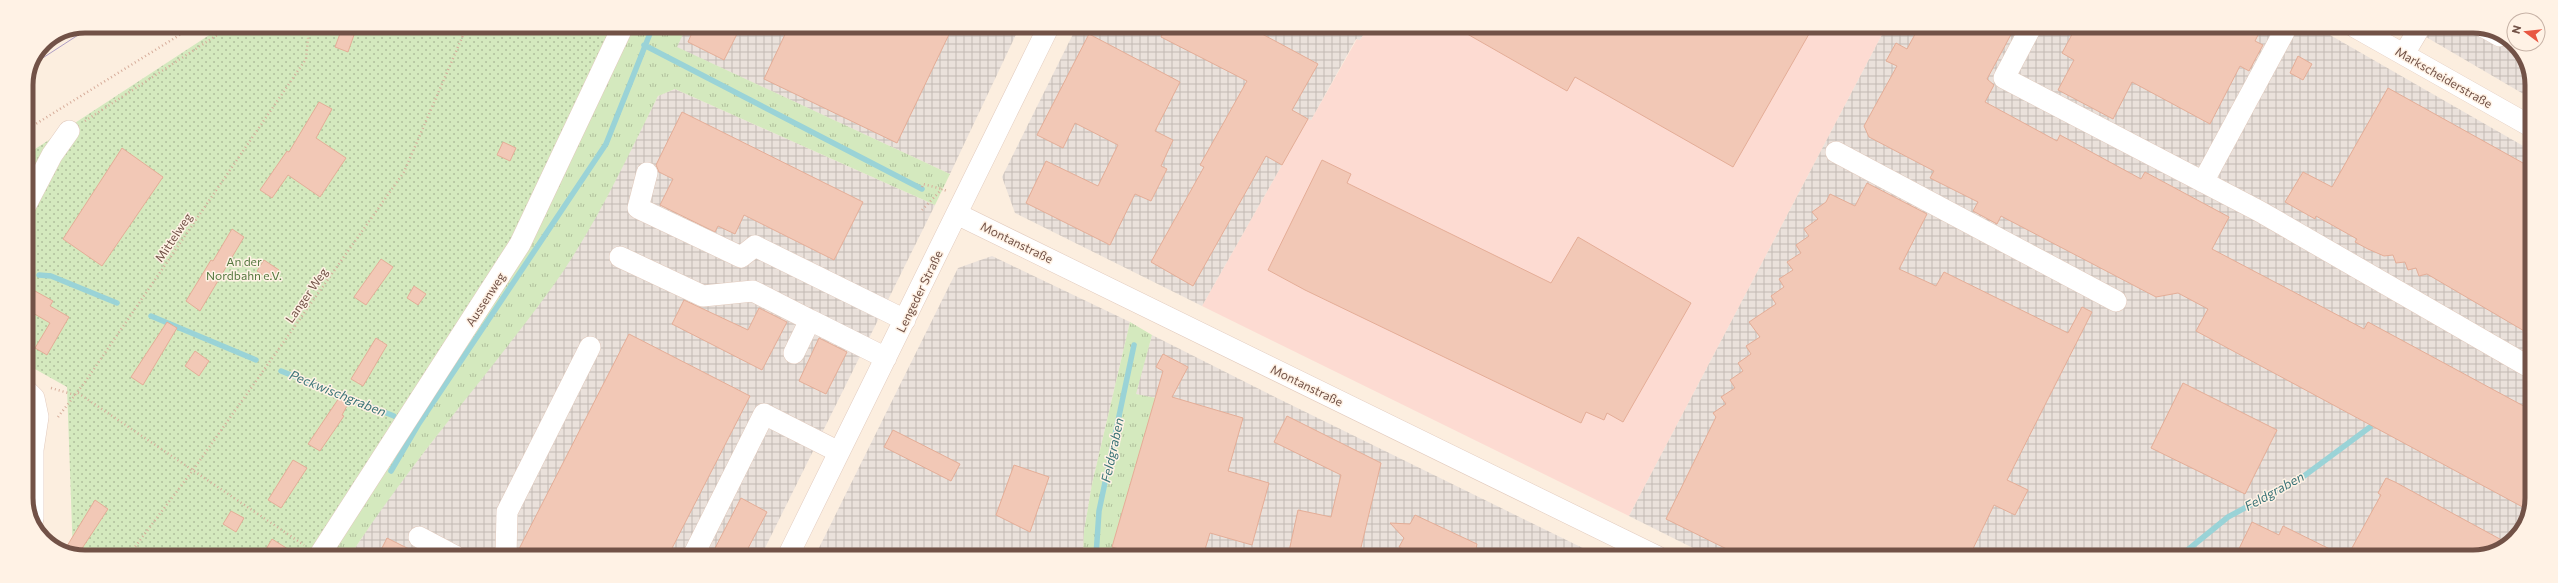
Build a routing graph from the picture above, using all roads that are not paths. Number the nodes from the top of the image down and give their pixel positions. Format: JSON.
{"nodes":[{"id":1,"x":620,"y":33,"type":"edge"},
{"id":2,"x":1046,"y":33,"type":"edge"},
{"id":3,"x":2028,"y":33,"type":"edge"},
{"id":4,"x":2283,"y":33,"type":"edge"},
{"id":5,"x":2366,"y":33,"type":"edge"},
{"id":6,"x":2416,"y":33,"type":"edge"},
{"id":7,"x":2404,"y":54,"type":"junction"},
{"id":8,"x":2525,"y":123,"type":"edge"},
{"id":9,"x":74,"y":128,"type":"road end"},
{"id":10,"x":1836,"y":152,"type":"dead end"},
{"id":11,"x":646,"y":173,"type":"dead end"},
{"id":12,"x":2203,"y":182,"type":"junction"},
{"id":13,"x":33,"y":192,"type":"edge"},
{"id":14,"x":957,"y":214,"type":"junction"},
{"id":15,"x":620,"y":257,"type":"dead end"},
{"id":16,"x":2116,"y":301,"type":"dead end"},
{"id":17,"x":810,"y":320,"type":"junction"},
{"id":18,"x":905,"y":320,"type":"junction"},
{"id":19,"x":590,"y":346,"type":"dead end"},
{"id":20,"x":794,"y":353,"type":"dead end"},
{"id":21,"x":886,"y":358,"type":"junction"},
{"id":22,"x":2525,"y":365,"type":"edge"},
{"id":23,"x":33,"y":397,"type":"edge"},
{"id":24,"x":33,"y":450,"type":"edge"},
{"id":25,"x":33,"y":450,"type":"edge"},
{"id":26,"x":839,"y":452,"type":"junction"},
{"id":27,"x":33,"y":502,"type":"edge"},
{"id":28,"x":419,"y":537,"type":"dead end"},
{"id":29,"x":317,"y":550,"type":"edge"},
{"id":30,"x":444,"y":550,"type":"edge"},
{"id":31,"x":506,"y":550,"type":"edge"},
{"id":32,"x":696,"y":550,"type":"edge"},
{"id":33,"x":791,"y":550,"type":"edge"},
{"id":34,"x":1644,"y":550,"type":"edge"}],
"edges":[{"from":1,"to":29,"type":"street","name":"Aussenweg"},
{"from":2,"to":14,"type":"street","name":"Lengeder Straße"},
{"from":3,"to":12,"type":"street"},
{"from":4,"to":12,"type":"street"},
{"from":5,"to":7,"type":"street","name":"Markscheiderstraße"},
{"from":6,"to":7,"type":"street"},
{"from":7,"to":8,"type":"street","name":"Markscheiderstraße"},
{"from":9,"to":13,"type":"street"},
{"from":10,"to":16,"type":"street"},
{"from":11,"to":18,"type":"street"},
{"from":12,"to":22,"type":"street"},
{"from":14,"to":18,"type":"street","name":"Lengeder Straße"},
{"from":14,"to":34,"type":"street","name":"Montanstraße"},
{"from":15,"to":17,"type":"street"},
{"from":17,"to":20,"type":"street"},
{"from":17,"to":21,"type":"street"},
{"from":18,"to":21,"type":"street","name":"Lengeder Straße"},
{"from":19,"to":31,"type":"street"},
{"from":21,"to":26,"type":"street","name":"Lengeder Straße"},
{"from":23,"to":24,"type":"street"},
{"from":25,"to":27,"type":"street"},
{"from":26,"to":32,"type":"street"},
{"from":26,"to":33,"type":"street","name":"Lengeder Straße"},
{"from":28,"to":30,"type":"street"}]}
